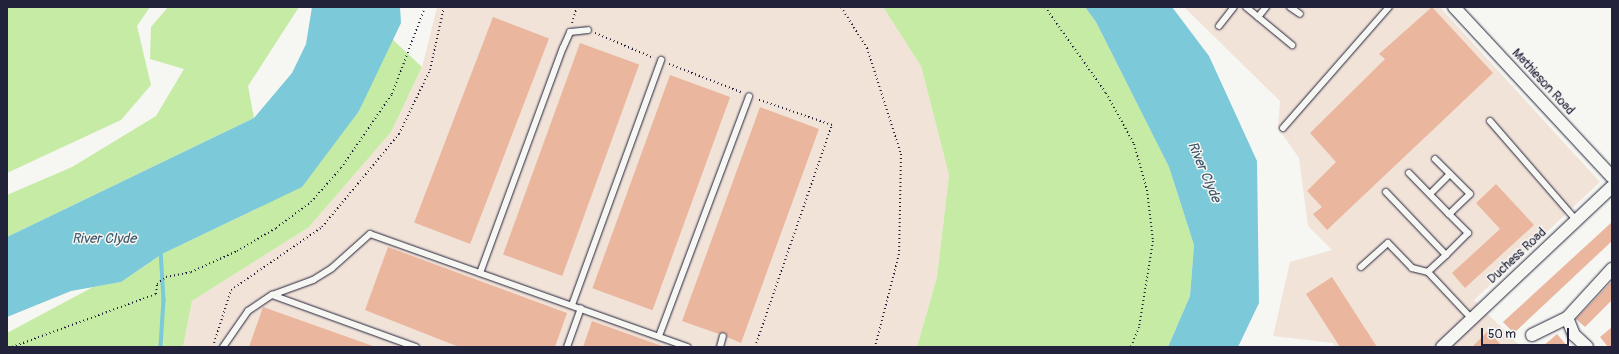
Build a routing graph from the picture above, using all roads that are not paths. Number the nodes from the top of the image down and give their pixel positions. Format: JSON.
{"nodes":[{"id":1,"x":1234,"y":7,"type":"edge"},
{"id":2,"x":1246,"y":7,"type":"edge"},
{"id":3,"x":1266,"y":7,"type":"edge"},
{"id":4,"x":1290,"y":7,"type":"edge"},
{"id":5,"x":1389,"y":7,"type":"edge"},
{"id":6,"x":1454,"y":7,"type":"edge"},
{"id":7,"x":1300,"y":14,"type":"dead end"},
{"id":8,"x":1258,"y":17,"type":"junction"},
{"id":9,"x":1219,"y":26,"type":"dead end"},
{"id":10,"x":588,"y":30,"type":"road end"},
{"id":11,"x":1292,"y":44,"type":"dead end"},
{"id":12,"x":661,"y":60,"type":"road end"},
{"id":13,"x":749,"y":96,"type":"road end"},
{"id":14,"x":1490,"y":121,"type":"dead end"},
{"id":15,"x":1283,"y":128,"type":"dead end"},
{"id":16,"x":1435,"y":160,"type":"dead end"},
{"id":17,"x":1409,"y":172,"type":"dead end"},
{"id":18,"x":1450,"y":174,"type":"junction"},
{"id":19,"x":1612,"y":177,"type":"edge"},
{"id":20,"x":1612,"y":187,"type":"edge"},
{"id":21,"x":1386,"y":192,"type":"dead end"},
{"id":22,"x":1430,"y":194,"type":"junction"},
{"id":23,"x":1449,"y":214,"type":"junction"},
{"id":24,"x":1576,"y":220,"type":"junction"},
{"id":25,"x":1446,"y":255,"type":"junction"},
{"id":26,"x":1361,"y":267,"type":"dead end"},
{"id":27,"x":1612,"y":269,"type":"edge"},
{"id":28,"x":1428,"y":272,"type":"junction"},
{"id":29,"x":480,"y":273,"type":"junction"},
{"id":30,"x":272,"y":295,"type":"junction"},
{"id":31,"x":572,"y":305,"type":"junction"},
{"id":32,"x":581,"y":308,"type":"junction"},
{"id":33,"x":1471,"y":318,"type":"junction"},
{"id":34,"x":1567,"y":318,"type":"junction"},
{"id":35,"x":1532,"y":335,"type":"dead end"},
{"id":36,"x":659,"y":336,"type":"junction"},
{"id":37,"x":723,"y":336,"type":"dead end"},
{"id":38,"x":223,"y":347,"type":"edge"},
{"id":39,"x":416,"y":347,"type":"edge"},
{"id":40,"x":567,"y":347,"type":"edge"},
{"id":41,"x":688,"y":347,"type":"edge"},
{"id":42,"x":720,"y":347,"type":"edge"},
{"id":43,"x":1442,"y":347,"type":"edge"},
{"id":44,"x":1587,"y":347,"type":"edge"}],
"edges":[{"from":1,"to":9,"type":"lane"},
{"from":2,"to":8,"type":"lane"},
{"from":3,"to":8,"type":"lane"},
{"from":4,"to":7,"type":"lane"},
{"from":5,"to":15,"type":"lane"},
{"from":6,"to":19,"type":"street","name":"Mathieson Road"},
{"from":8,"to":11,"type":"lane"},
{"from":10,"to":29,"type":"lane"},
{"from":12,"to":31,"type":"lane"},
{"from":13,"to":36,"type":"lane"},
{"from":14,"to":24,"type":"lane"},
{"from":16,"to":18,"type":"lane"},
{"from":17,"to":22,"type":"lane"},
{"from":18,"to":22,"type":"lane"},
{"from":18,"to":23,"type":"lane"},
{"from":20,"to":24,"type":"street","name":"Duchess Road"},
{"from":21,"to":25,"type":"lane"},
{"from":22,"to":23,"type":"lane"},
{"from":23,"to":25,"type":"lane"},
{"from":24,"to":33,"type":"street","name":"Duchess Road"},
{"from":25,"to":28,"type":"lane"},
{"from":26,"to":28,"type":"lane"},
{"from":27,"to":34,"type":"street"},
{"from":28,"to":33,"type":"lane"},
{"from":29,"to":30,"type":"lane"},
{"from":29,"to":31,"type":"lane"},
{"from":30,"to":38,"type":"lane"},
{"from":30,"to":39,"type":"lane"},
{"from":31,"to":32,"type":"lane"},
{"from":32,"to":36,"type":"lane"},
{"from":32,"to":40,"type":"lane"},
{"from":33,"to":43,"type":"street","name":"Duchess Road"},
{"from":34,"to":35,"type":"street"},
{"from":34,"to":44,"type":"street"},
{"from":36,"to":41,"type":"lane"},
{"from":37,"to":42,"type":"lane"}]}
